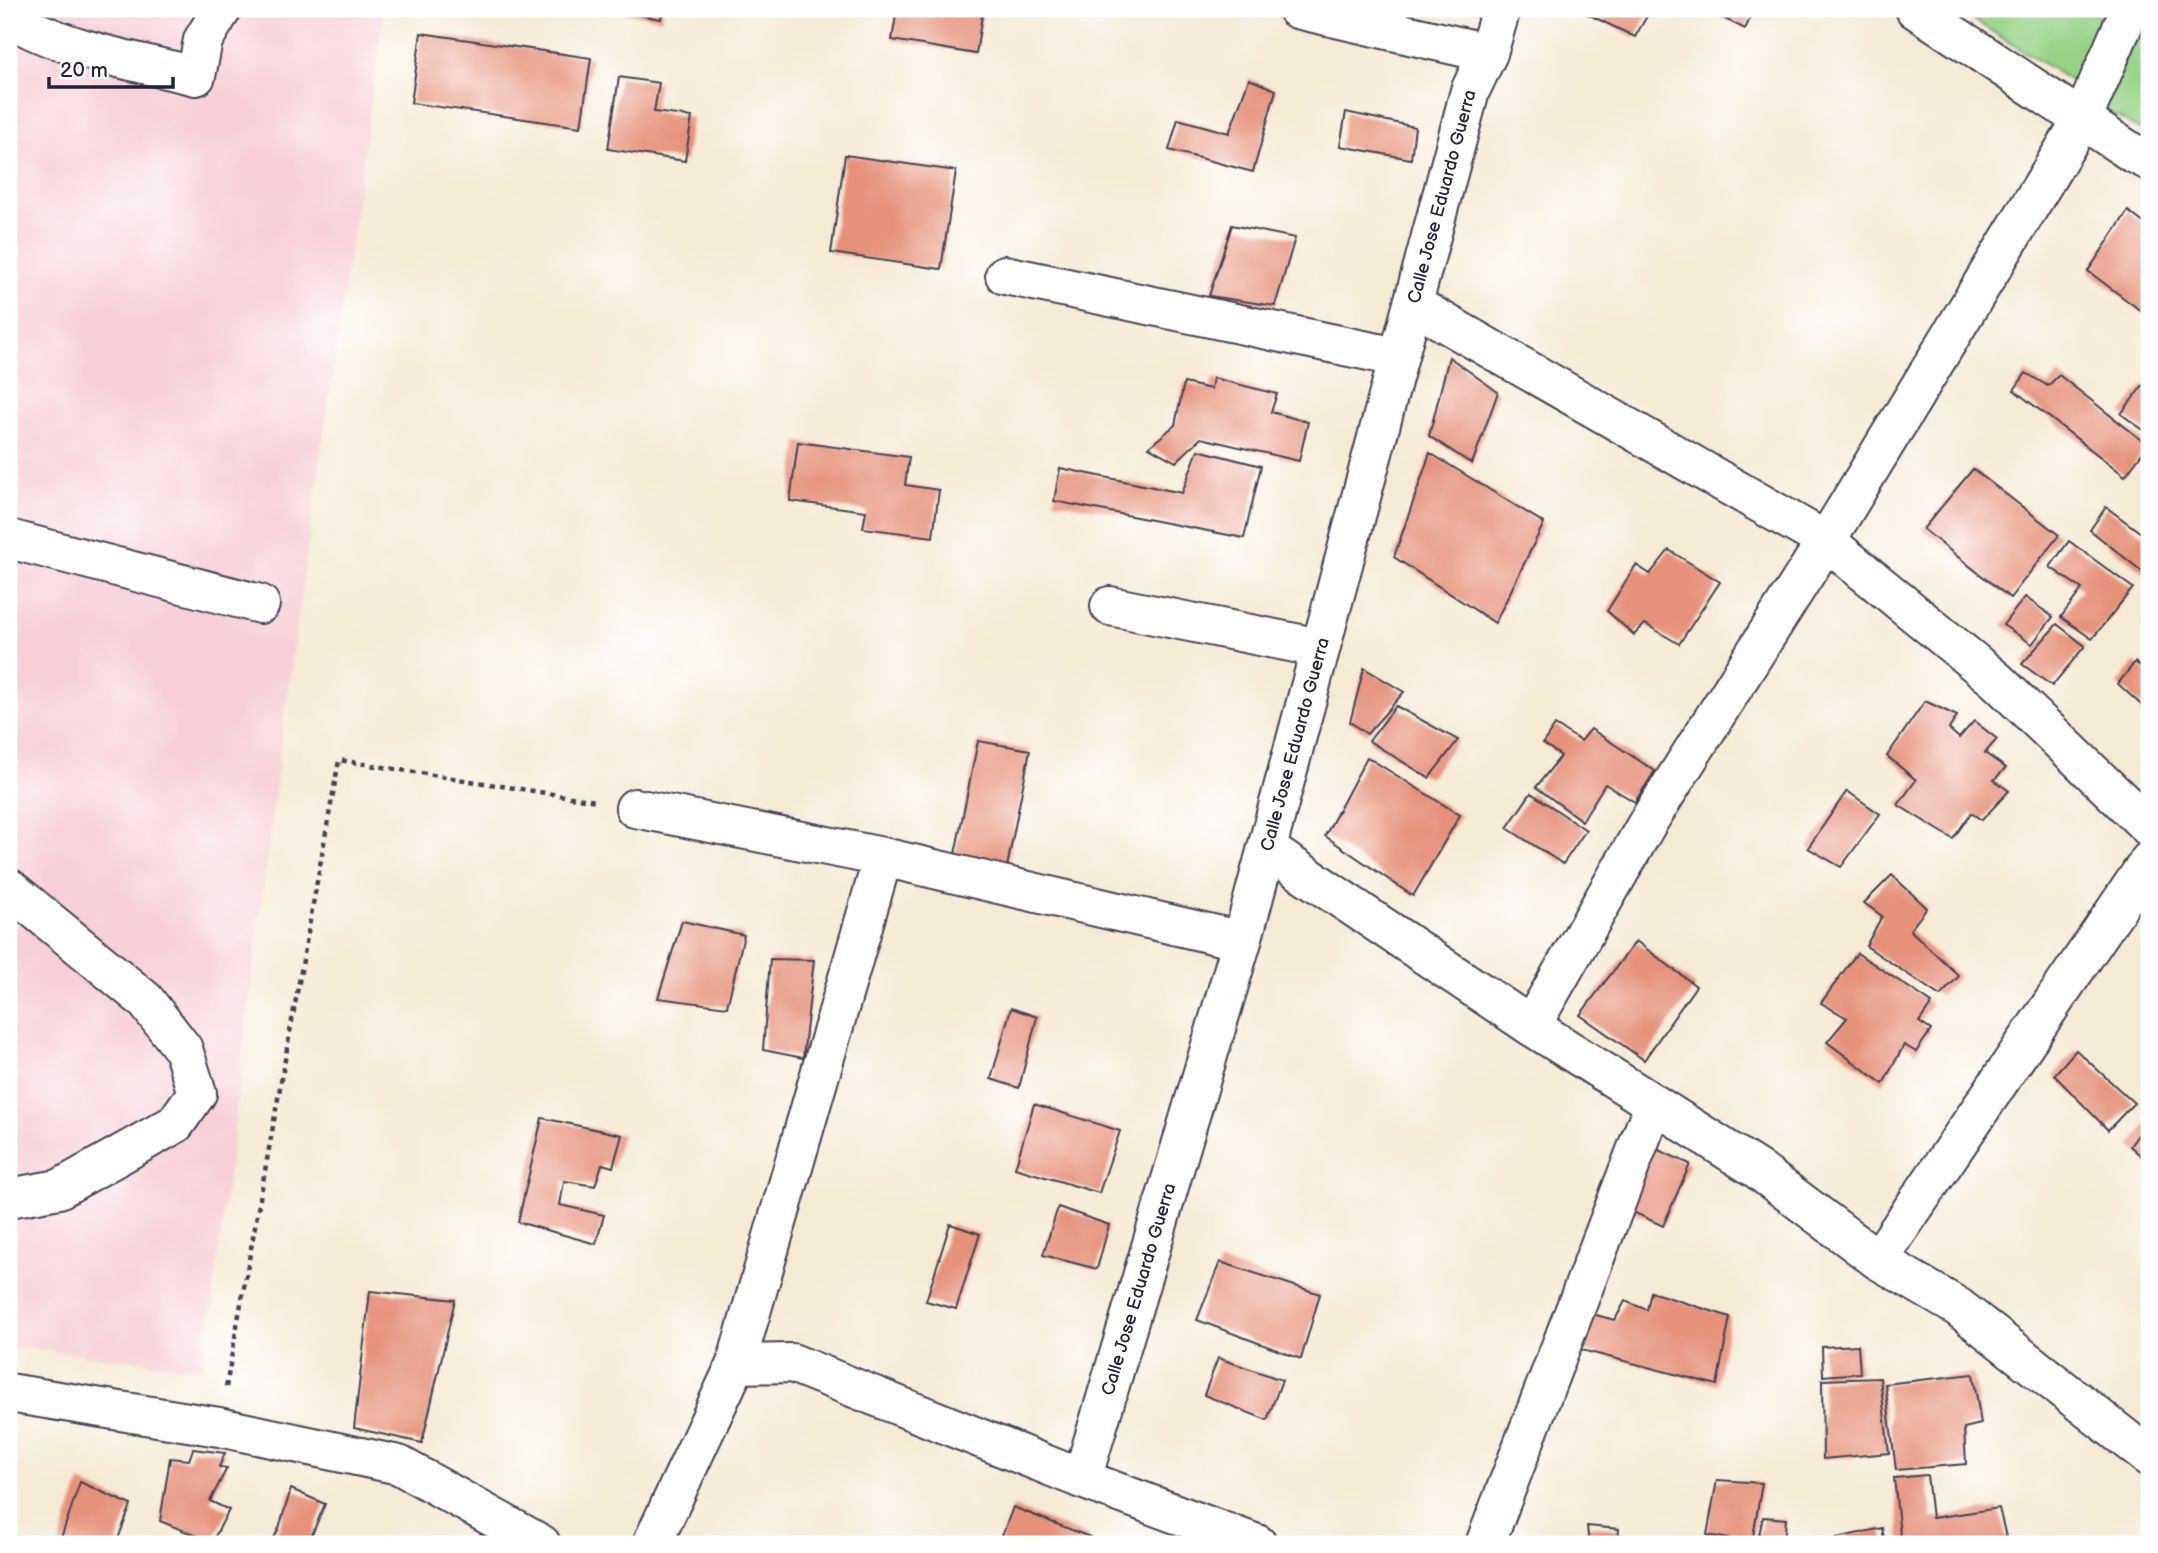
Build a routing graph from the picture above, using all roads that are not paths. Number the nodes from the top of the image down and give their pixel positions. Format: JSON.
{"nodes":[{"id":1,"x":222,"y":9,"type":"edge"},
{"id":2,"x":1297,"y":9,"type":"edge"},
{"id":3,"x":1501,"y":9,"type":"edge"},
{"id":4,"x":1915,"y":9,"type":"edge"},
{"id":5,"x":2130,"y":9,"type":"edge"},
{"id":6,"x":9,"y":17,"type":"edge"},
{"id":7,"x":1488,"y":53,"type":"junction"},
{"id":8,"x":2082,"y":120,"type":"junction"},
{"id":9,"x":2149,"y":161,"type":"edge"},
{"id":10,"x":1005,"y":275,"type":"dead end"},
{"id":11,"x":1414,"y":305,"type":"junction"},
{"id":12,"x":1397,"y":357,"type":"junction"},
{"id":13,"x":9,"y":539,"type":"edge"},
{"id":14,"x":1826,"y":541,"type":"junction"},
{"id":15,"x":260,"y":604,"type":"dead end"},
{"id":16,"x":1110,"y":606,"type":"dead end"},
{"id":17,"x":1320,"y":648,"type":"junction"},
{"id":18,"x":635,"y":808,"type":"road end"},
{"id":19,"x":2149,"y":827,"type":"edge"},
{"id":20,"x":1267,"y":849,"type":"junction"},
{"id":21,"x":883,"y":857,"type":"junction"},
{"id":22,"x":2149,"y":861,"type":"edge"},
{"id":23,"x":9,"y":888,"type":"edge"},
{"id":24,"x":1242,"y":941,"type":"junction"},
{"id":25,"x":1531,"y":1026,"type":"junction"},
{"id":26,"x":1654,"y":1104,"type":"junction"},
{"id":27,"x":9,"y":1198,"type":"edge"},
{"id":28,"x":1878,"y":1260,"type":"junction"},
{"id":29,"x":736,"y":1364,"type":"junction"},
{"id":30,"x":9,"y":1393,"type":"edge"},
{"id":31,"x":2149,"y":1457,"type":"edge"},
{"id":32,"x":1082,"y":1479,"type":"junction"},
{"id":33,"x":541,"y":1544,"type":"edge"},
{"id":34,"x":652,"y":1544,"type":"edge"},
{"id":35,"x":1257,"y":1544,"type":"edge"},
{"id":36,"x":1485,"y":1544,"type":"edge"}],
"edges":[{"from":1,"to":6,"type":"street"},
{"from":2,"to":7,"type":"street"},
{"from":3,"to":7,"type":"street","name":"Calle Jose Eduardo Guerra"},
{"from":4,"to":8,"type":"street"},
{"from":5,"to":8,"type":"street"},
{"from":7,"to":11,"type":"street","name":"Calle Jose Eduardo Guerra"},
{"from":8,"to":9,"type":"street"},
{"from":8,"to":14,"type":"street"},
{"from":10,"to":12,"type":"street"},
{"from":11,"to":12,"type":"street","name":"Calle Jose Eduardo Guerra"},
{"from":11,"to":14,"type":"street"},
{"from":12,"to":17,"type":"street","name":"Calle Jose Eduardo Guerra"},
{"from":13,"to":15,"type":"street"},
{"from":14,"to":19,"type":"street"},
{"from":14,"to":25,"type":"street"},
{"from":16,"to":17,"type":"street"},
{"from":17,"to":20,"type":"street","name":"Calle Jose Eduardo Guerra"},
{"from":18,"to":21,"type":"street"},
{"from":20,"to":24,"type":"street","name":"Calle Jose Eduardo Guerra"},
{"from":20,"to":25,"type":"street"},
{"from":21,"to":24,"type":"street"},
{"from":21,"to":29,"type":"street"},
{"from":22,"to":28,"type":"street"},
{"from":23,"to":27,"type":"street"},
{"from":24,"to":32,"type":"street","name":"Calle Jose Eduardo Guerra"},
{"from":25,"to":26,"type":"street"},
{"from":26,"to":28,"type":"street"},
{"from":26,"to":36,"type":"street"},
{"from":28,"to":31,"type":"street"},
{"from":29,"to":32,"type":"street"},
{"from":29,"to":34,"type":"street"},
{"from":30,"to":33,"type":"street"},
{"from":32,"to":35,"type":"street"}]}
